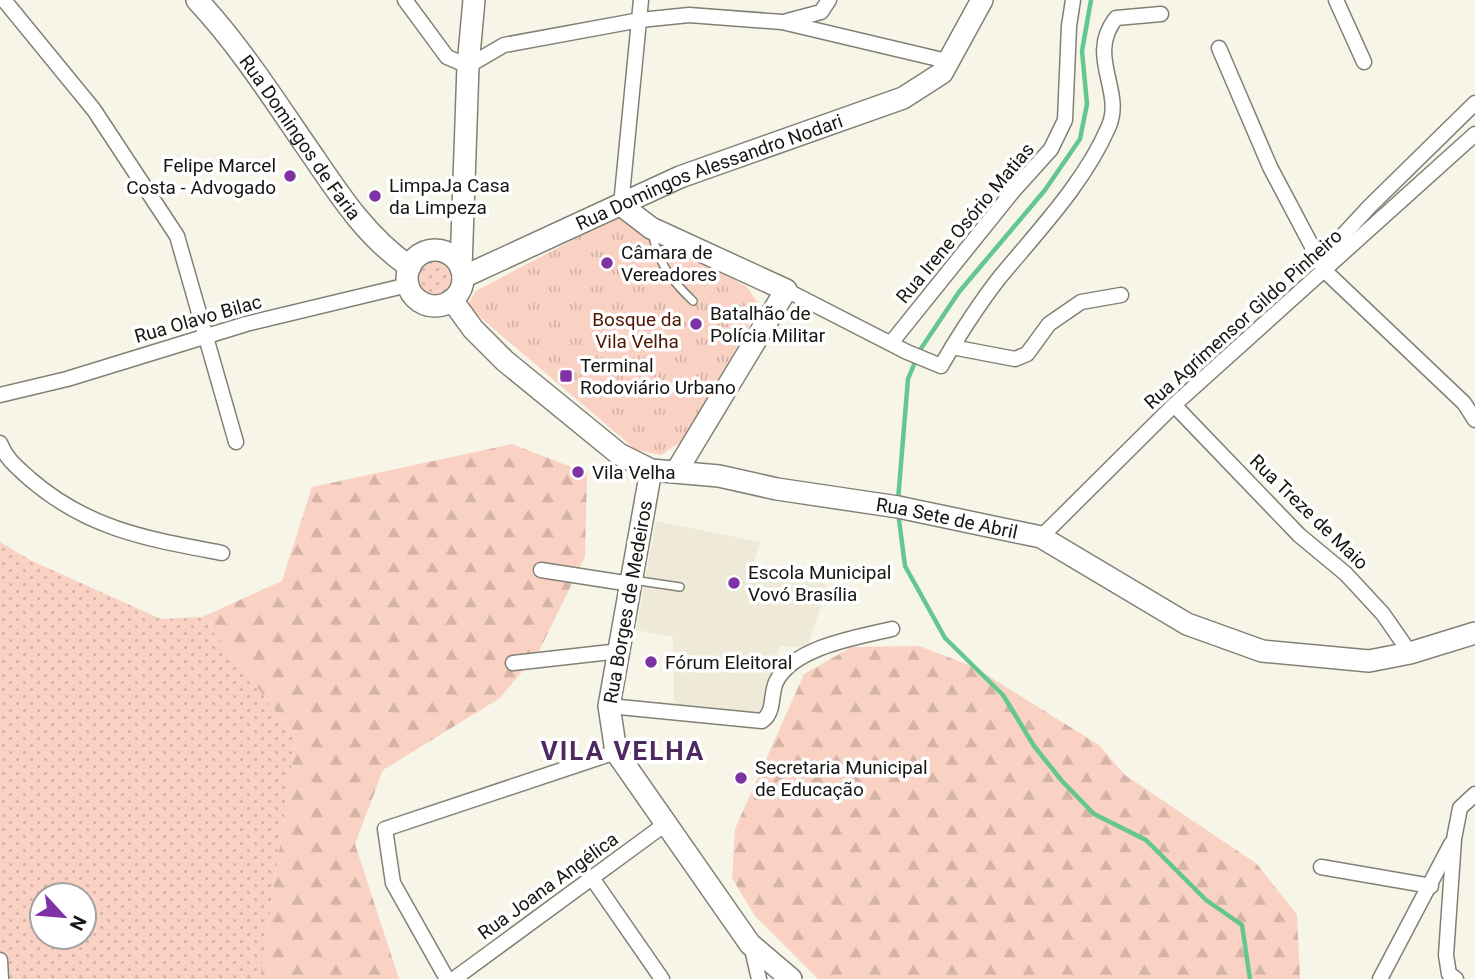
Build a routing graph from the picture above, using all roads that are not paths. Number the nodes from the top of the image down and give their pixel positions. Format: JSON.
{"nodes":[{"id":1,"x":197,"y":0,"type":"edge"},
{"id":2,"x":405,"y":0,"type":"edge"},
{"id":3,"x":474,"y":0,"type":"edge"},
{"id":4,"x":641,"y":0,"type":"edge"},
{"id":5,"x":829,"y":0,"type":"edge"},
{"id":6,"x":982,"y":0,"type":"edge"},
{"id":7,"x":1073,"y":0,"type":"edge"},
{"id":8,"x":1336,"y":0,"type":"edge"},
{"id":9,"x":9,"y":2,"type":"edge"},
{"id":10,"x":1161,"y":14,"type":"dead end"},
{"id":11,"x":640,"y":20,"type":"junction"},
{"id":12,"x":782,"y":22,"type":"junction"},
{"id":13,"x":1219,"y":48,"type":"dead end"},
{"id":14,"x":951,"y":62,"type":"junction"},
{"id":15,"x":1364,"y":62,"type":"dead end"},
{"id":16,"x":468,"y":66,"type":"junction"},
{"id":17,"x":1475,"y":103,"type":"edge"},
{"id":18,"x":1472,"y":143,"type":"edge"},
{"id":19,"x":621,"y":205,"type":"junction"},
{"id":20,"x":462,"y":207,"type":"junction"},
{"id":21,"x":651,"y":228,"type":"junction"},
{"id":22,"x":441,"y":251,"type":"junction"},
{"id":23,"x":1322,"y":266,"type":"junction"},
{"id":24,"x":462,"y":272,"type":"junction"},
{"id":25,"x":409,"y":276,"type":"junction"},
{"id":26,"x":786,"y":290,"type":"junction"},
{"id":27,"x":1121,"y":295,"type":"dead end"},
{"id":28,"x":452,"y":300,"type":"junction"},
{"id":29,"x":693,"y":301,"type":"dead end"},
{"id":30,"x":206,"y":336,"type":"junction"},
{"id":31,"x":891,"y":343,"type":"junction"},
{"id":32,"x":952,"y":347,"type":"junction"},
{"id":33,"x":0,"y":395,"type":"edge"},
{"id":34,"x":1174,"y":405,"type":"junction"},
{"id":35,"x":1475,"y":420,"type":"edge"},
{"id":36,"x":236,"y":442,"type":"dead end"},
{"id":37,"x":0,"y":443,"type":"edge"},
{"id":38,"x":651,"y":470,"type":"junction"},
{"id":39,"x":676,"y":472,"type":"junction"},
{"id":40,"x":1041,"y":537,"type":"junction"},
{"id":41,"x":222,"y":553,"type":"dead end"},
{"id":42,"x":541,"y":570,"type":"dead end"},
{"id":43,"x":632,"y":582,"type":"junction"},
{"id":44,"x":680,"y":587,"type":"dead end"},
{"id":45,"x":892,"y":629,"type":"dead end"},
{"id":46,"x":1475,"y":633,"type":"edge"},
{"id":47,"x":620,"y":651,"type":"junction"},
{"id":48,"x":1410,"y":653,"type":"junction"},
{"id":49,"x":513,"y":663,"type":"dead end"},
{"id":50,"x":609,"y":706,"type":"junction"},
{"id":51,"x":616,"y":752,"type":"junction"},
{"id":52,"x":1475,"y":794,"type":"edge"},
{"id":53,"x":664,"y":825,"type":"junction"},
{"id":54,"x":1454,"y":839,"type":"junction"},
{"id":55,"x":1321,"y":867,"type":"dead end"},
{"id":56,"x":592,"y":878,"type":"junction"},
{"id":57,"x":1431,"y":886,"type":"junction"},
{"id":58,"x":750,"y":944,"type":"junction"},
{"id":59,"x":0,"y":960,"type":"edge"},
{"id":60,"x":1,"y":979,"type":"edge"},
{"id":61,"x":447,"y":979,"type":"edge"},
{"id":62,"x":454,"y":979,"type":"edge"},
{"id":63,"x":662,"y":979,"type":"edge"},
{"id":64,"x":759,"y":979,"type":"edge"},
{"id":65,"x":791,"y":979,"type":"edge"},
{"id":66,"x":1380,"y":979,"type":"edge"},
{"id":67,"x":1456,"y":979,"type":"edge"}],
"edges":[{"from":1,"to":25,"type":"street","name":"Rua Domingos de Faria"},
{"from":2,"to":16,"type":"street"},
{"from":3,"to":16,"type":"street"},
{"from":4,"to":11,"type":"street"},
{"from":5,"to":12,"type":"street"},
{"from":6,"to":14,"type":"street"},
{"from":7,"to":31,"type":"street","name":"Rua Irene Osório Matias"},
{"from":8,"to":15,"type":"street"},
{"from":9,"to":30,"type":"street"},
{"from":10,"to":32,"type":"street"},
{"from":11,"to":12,"type":"street"},
{"from":11,"to":16,"type":"street"},
{"from":11,"to":19,"type":"street"},
{"from":12,"to":14,"type":"street"},
{"from":13,"to":23,"type":"street"},
{"from":14,"to":19,"type":"street","name":"Rua Domingos Alessandro Nodari"},
{"from":16,"to":20,"type":"street"},
{"from":17,"to":23,"type":"street"},
{"from":18,"to":23,"type":"street","name":"Rua Agrimensor Gildo Pinheiro"},
{"from":19,"to":21,"type":"street"},
{"from":19,"to":24,"type":"street","name":"Rua Domingos Alessandro Nodari"},
{"from":20,"to":22,"type":"street"},
{"from":20,"to":24,"type":"street"},
{"from":21,"to":26,"type":"street"},
{"from":21,"to":29,"type":"lane"},
{"from":22,"to":24,"type":"street"},
{"from":22,"to":25,"type":"street"},
{"from":23,"to":34,"type":"street","name":"Rua Agrimensor Gildo Pinheiro"},
{"from":23,"to":35,"type":"street"},
{"from":24,"to":28,"type":"street"},
{"from":25,"to":28,"type":"street"},
{"from":25,"to":30,"type":"street","name":"Rua Olavo Bilac"},
{"from":26,"to":31,"type":"street"},
{"from":26,"to":39,"type":"street"},
{"from":27,"to":32,"type":"street"},
{"from":28,"to":38,"type":"street","name":"Rua Sete de Abril"},
{"from":30,"to":33,"type":"street","name":"Rua Olavo Bilac"},
{"from":30,"to":36,"type":"street"},
{"from":31,"to":32,"type":"street"},
{"from":34,"to":40,"type":"street","name":"Rua Agrimensor Gildo Pinheiro"},
{"from":34,"to":48,"type":"street","name":"Rua Treze de Maio"},
{"from":37,"to":41,"type":"street"},
{"from":38,"to":39,"type":"street","name":"Rua Sete de Abril"},
{"from":38,"to":43,"type":"street","name":"Rua Borges de Medeiros"},
{"from":39,"to":40,"type":"street","name":"Rua Sete de Abril"},
{"from":40,"to":48,"type":"street","name":"Rua Sete de Abril"},
{"from":42,"to":43,"type":"street"},
{"from":43,"to":44,"type":"lane"},
{"from":43,"to":47,"type":"street","name":"Rua Borges de Medeiros"},
{"from":45,"to":50,"type":"street"},
{"from":46,"to":48,"type":"street","name":"Rua Sete de Abril"},
{"from":47,"to":49,"type":"street"},
{"from":47,"to":50,"type":"street","name":"Rua Borges de Medeiros"},
{"from":50,"to":51,"type":"street","name":"Rua Borges de Medeiros"},
{"from":51,"to":53,"type":"street","name":"Rua Borges de Medeiros"},
{"from":51,"to":61,"type":"street"},
{"from":52,"to":54,"type":"street"},
{"from":53,"to":56,"type":"street","name":"Rua Joana Angélica"},
{"from":53,"to":58,"type":"street","name":"Rua Borges de Medeiros"},
{"from":54,"to":57,"type":"street"},
{"from":54,"to":67,"type":"street"},
{"from":55,"to":57,"type":"street"},
{"from":56,"to":62,"type":"street","name":"Rua Joana Angélica"},
{"from":56,"to":63,"type":"street"},
{"from":57,"to":66,"type":"street"},
{"from":58,"to":64,"type":"street"},
{"from":58,"to":65,"type":"street","name":"Rua Borges de Medeiros"},
{"from":59,"to":60,"type":"street"}]}
